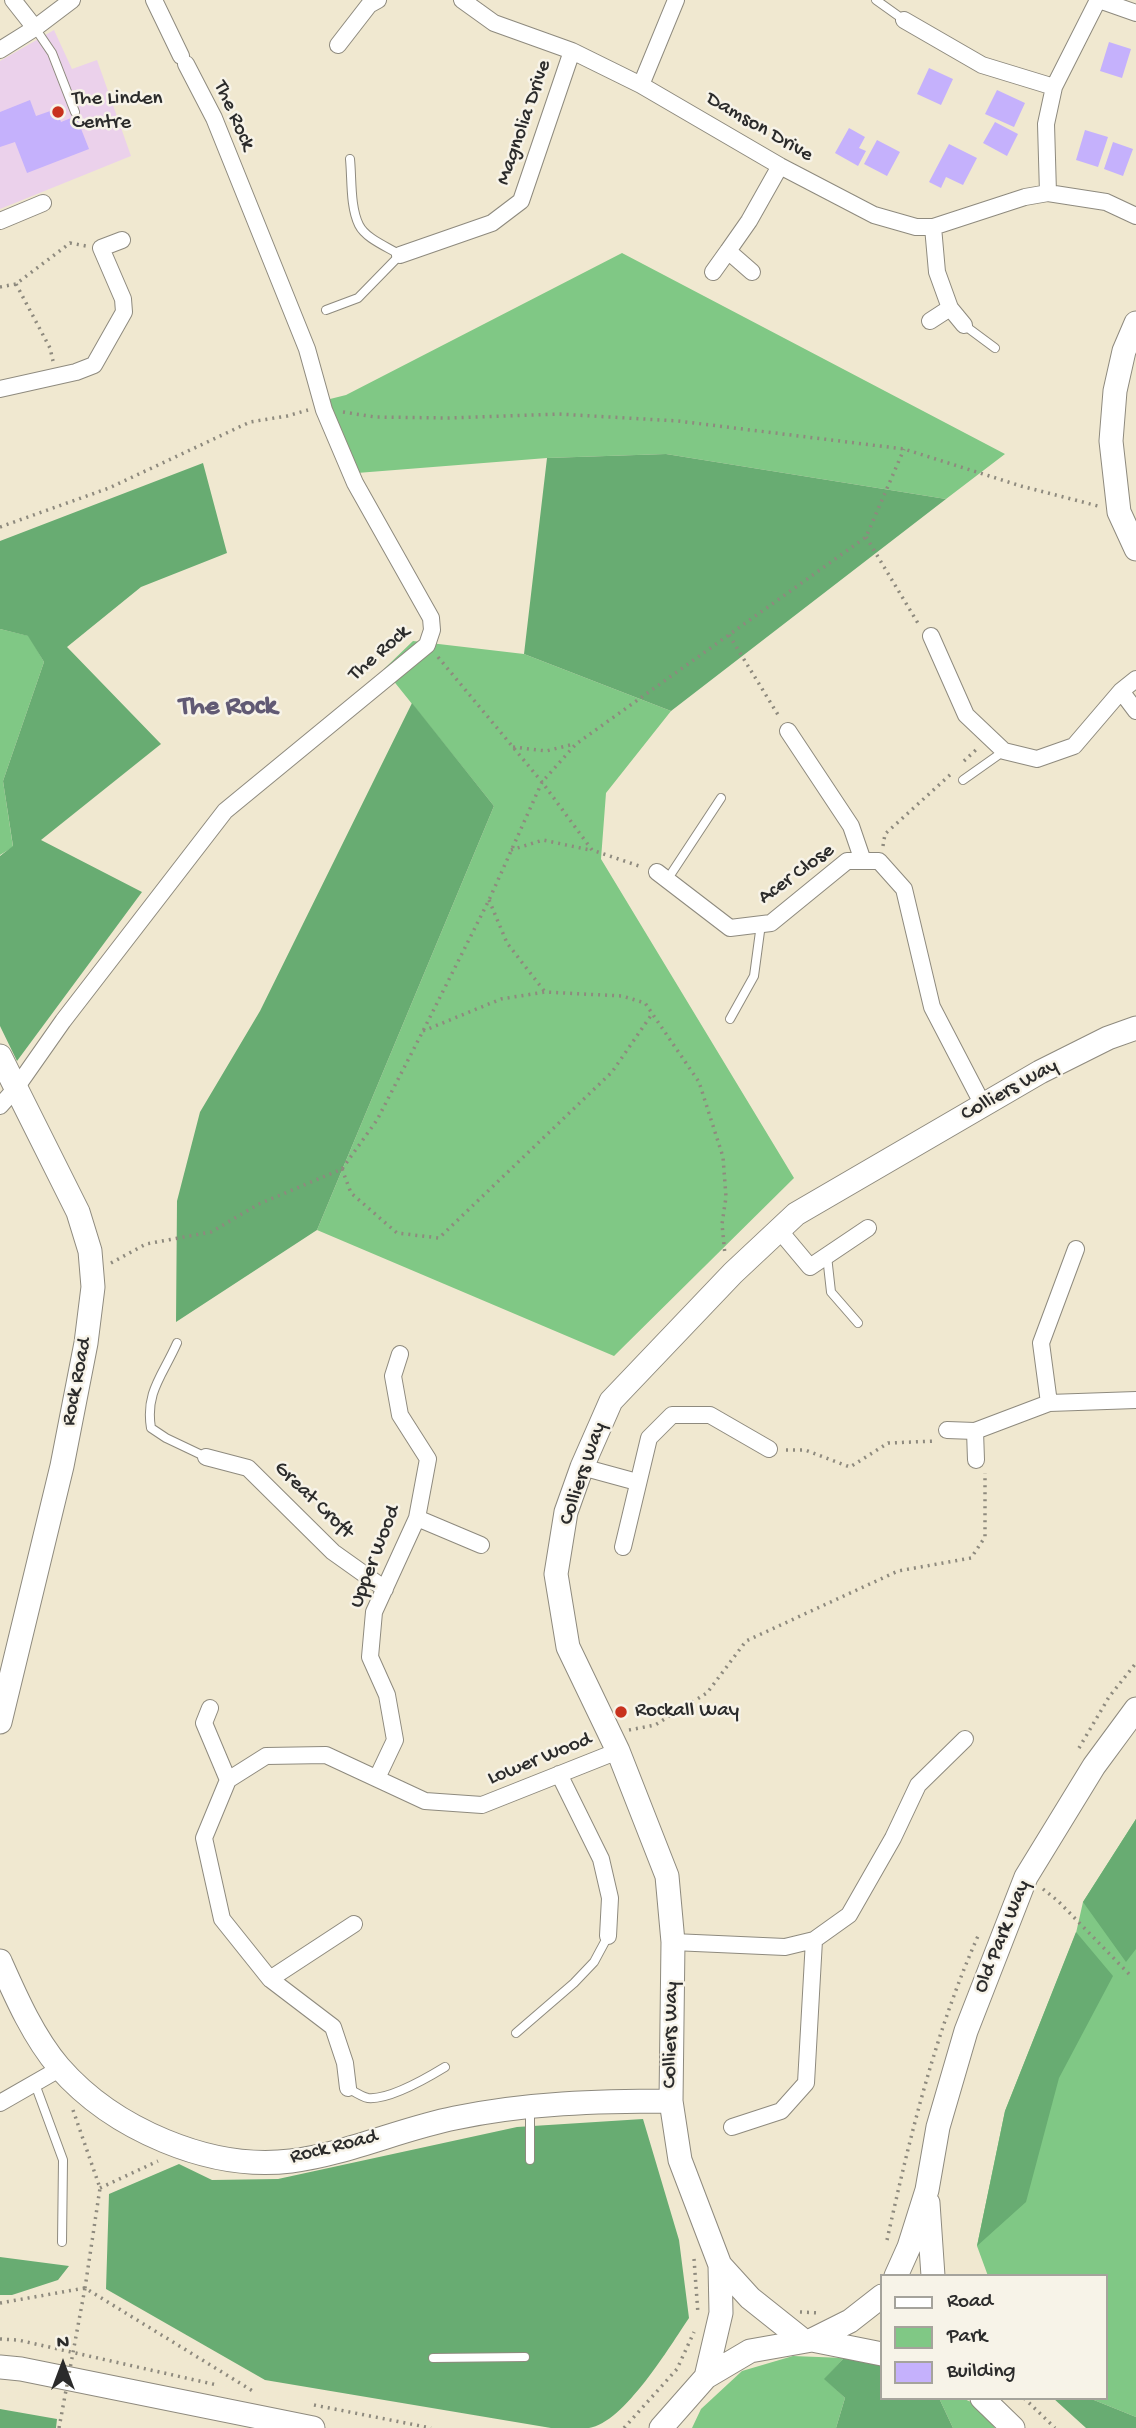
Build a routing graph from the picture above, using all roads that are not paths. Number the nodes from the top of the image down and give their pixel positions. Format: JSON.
{"nodes":[{"id":1,"x":13,"y":0,"type":"edge"},
{"id":2,"x":72,"y":0,"type":"edge"},
{"id":3,"x":154,"y":0,"type":"edge"},
{"id":4,"x":378,"y":0,"type":"edge"},
{"id":5,"x":461,"y":0,"type":"edge"},
{"id":6,"x":676,"y":0,"type":"edge"},
{"id":7,"x":876,"y":0,"type":"edge"},
{"id":8,"x":1099,"y":0,"type":"edge"},
{"id":9,"x":1136,"y":13,"type":"edge"},
{"id":10,"x":904,"y":20,"type":"joint"},
{"id":11,"x":35,"y":28,"type":"junction"},
{"id":12,"x":338,"y":45,"type":"dead end"},
{"id":13,"x":0,"y":50,"type":"edge"},
{"id":14,"x":572,"y":51,"type":"junction"},
{"id":15,"x":640,"y":85,"type":"junction"},
{"id":16,"x":1055,"y":87,"type":"junction"},
{"id":17,"x":75,"y":112,"type":"dead end"},
{"id":18,"x":350,"y":159,"type":"dead end"},
{"id":19,"x":780,"y":166,"type":"junction"},
{"id":20,"x":1048,"y":193,"type":"junction"},
{"id":21,"x":44,"y":203,"type":"dead end"},
{"id":22,"x":1136,"y":216,"type":"edge"},
{"id":23,"x":0,"y":220,"type":"edge"},
{"id":24,"x":933,"y":227,"type":"junction"},
{"id":25,"x":122,"y":240,"type":"dead end"},
{"id":26,"x":728,"y":251,"type":"junction"},
{"id":27,"x":400,"y":255,"type":"junction"},
{"id":28,"x":752,"y":271,"type":"dead end"},
{"id":29,"x":713,"y":272,"type":"dead end"},
{"id":30,"x":950,"y":308,"type":"junction"},
{"id":31,"x":326,"y":310,"type":"dead end"},
{"id":32,"x":930,"y":321,"type":"dead end"},
{"id":33,"x":1136,"y":323,"type":"edge"},
{"id":34,"x":964,"y":325,"type":"joint"},
{"id":35,"x":995,"y":348,"type":"dead end"},
{"id":36,"x":0,"y":389,"type":"edge"},
{"id":37,"x":1136,"y":549,"type":"edge"},
{"id":38,"x":931,"y":636,"type":"road end"},
{"id":39,"x":1136,"y":679,"type":"edge"},
{"id":40,"x":1121,"y":691,"type":"junction"},
{"id":41,"x":1136,"y":710,"type":"edge"},
{"id":42,"x":789,"y":731,"type":"road end"},
{"id":43,"x":1004,"y":751,"type":"junction"},
{"id":44,"x":963,"y":780,"type":"dead end"},
{"id":45,"x":721,"y":798,"type":"dead end"},
{"id":46,"x":871,"y":861,"type":"junction"},
{"id":47,"x":662,"y":876,"type":"joint"},
{"id":48,"x":761,"y":924,"type":"junction"},
{"id":49,"x":730,"y":1019,"type":"dead end"},
{"id":50,"x":1136,"y":1028,"type":"edge"},
{"id":51,"x":0,"y":1056,"type":"edge"},
{"id":52,"x":16,"y":1088,"type":"junction"},
{"id":53,"x":983,"y":1105,"type":"junction"},
{"id":54,"x":0,"y":1106,"type":"edge"},
{"id":55,"x":869,"y":1228,"type":"dead end"},
{"id":56,"x":779,"y":1230,"type":"junction"},
{"id":57,"x":1076,"y":1250,"type":"dead end"},
{"id":58,"x":827,"y":1256,"type":"junction"},
{"id":59,"x":858,"y":1323,"type":"dead end"},
{"id":60,"x":177,"y":1343,"type":"dead end"},
{"id":61,"x":400,"y":1353,"type":"dead end"},
{"id":62,"x":1136,"y":1400,"type":"edge"},
{"id":63,"x":1049,"y":1403,"type":"junction"},
{"id":64,"x":947,"y":1430,"type":"road end"},
{"id":65,"x":975,"y":1431,"type":"junction"},
{"id":66,"x":769,"y":1449,"type":"road end"},
{"id":67,"x":206,"y":1457,"type":"joint"},
{"id":68,"x":976,"y":1460,"type":"road end"},
{"id":69,"x":582,"y":1467,"type":"junction"},
{"id":70,"x":637,"y":1482,"type":"junction"},
{"id":71,"x":416,"y":1518,"type":"junction"},
{"id":72,"x":481,"y":1545,"type":"dead end"},
{"id":73,"x":623,"y":1547,"type":"dead end"},
{"id":74,"x":385,"y":1589,"type":"junction"},
{"id":75,"x":210,"y":1708,"type":"dead end"},
{"id":76,"x":1136,"y":1709,"type":"edge"},
{"id":77,"x":0,"y":1722,"type":"edge"},
{"id":78,"x":965,"y":1739,"type":"dead end"},
{"id":79,"x":614,"y":1742,"type":"junction"},
{"id":80,"x":559,"y":1774,"type":"junction"},
{"id":81,"x":377,"y":1778,"type":"junction"},
{"id":82,"x":228,"y":1780,"type":"junction"},
{"id":83,"x":355,"y":1924,"type":"dead end"},
{"id":84,"x":608,"y":1936,"type":"joint"},
{"id":85,"x":814,"y":1940,"type":"junction"},
{"id":86,"x":673,"y":1942,"type":"junction"},
{"id":87,"x":0,"y":1961,"type":"edge"},
{"id":88,"x":270,"y":1979,"type":"junction"},
{"id":89,"x":516,"y":2033,"type":"dead end"},
{"id":90,"x":445,"y":2067,"type":"dead end"},
{"id":91,"x":61,"y":2068,"type":"junction"},
{"id":92,"x":35,"y":2084,"type":"junction"},
{"id":93,"x":348,"y":2088,"type":"joint"},
{"id":94,"x":671,"y":2101,"type":"junction"},
{"id":95,"x":0,"y":2103,"type":"edge"},
{"id":96,"x":530,"y":2106,"type":"junction"},
{"id":97,"x":732,"y":2127,"type":"dead end"},
{"id":98,"x":530,"y":2160,"type":"dead end"},
{"id":99,"x":927,"y":2190,"type":"junction"},
{"id":100,"x":62,"y":2242,"type":"dead end"},
{"id":101,"x":720,"y":2265,"type":"junction"},
{"id":102,"x":897,"y":2274,"type":"edge"},
{"id":103,"x":933,"y":2274,"type":"edge"},
{"id":104,"x":880,"y":2298,"type":"edge"},
{"id":105,"x":808,"y":2341,"type":"junction"},
{"id":106,"x":880,"y":2354,"type":"edge"},
{"id":107,"x":525,"y":2357,"type":"dead end"},
{"id":108,"x":433,"y":2358,"type":"dead end"},
{"id":109,"x":0,"y":2367,"type":"edge"},
{"id":110,"x":706,"y":2377,"type":"junction"},
{"id":111,"x":984,"y":2400,"type":"edge"},
{"id":112,"x":665,"y":2426,"type":"edge"},
{"id":113,"x":313,"y":2428,"type":"edge"},
{"id":114,"x":1013,"y":2428,"type":"edge"}],
"edges":[{"from":1,"to":11,"type":"street"},
{"from":2,"to":11,"type":"street"},
{"from":3,"to":52,"type":"street","name":"The Rock"},
{"from":4,"to":12,"type":"street"},
{"from":5,"to":14,"type":"street","name":"Damson Drive"},
{"from":6,"to":15,"type":"street"},
{"from":7,"to":10,"type":"lane"},
{"from":8,"to":9,"type":"street"},
{"from":8,"to":16,"type":"street"},
{"from":10,"to":16,"type":"street"},
{"from":11,"to":13,"type":"street"},
{"from":11,"to":17,"type":"lane"},
{"from":14,"to":15,"type":"street","name":"Damson Drive"},
{"from":14,"to":27,"type":"street","name":"Magnolia Drive"},
{"from":15,"to":19,"type":"street","name":"Damson Drive"},
{"from":16,"to":20,"type":"street"},
{"from":18,"to":27,"type":"lane"},
{"from":19,"to":24,"type":"street","name":"Damson Drive"},
{"from":19,"to":26,"type":"street"},
{"from":20,"to":22,"type":"street","name":"Damson Drive"},
{"from":20,"to":24,"type":"street","name":"Damson Drive"},
{"from":21,"to":23,"type":"street"},
{"from":24,"to":30,"type":"street"},
{"from":25,"to":36,"type":"street"},
{"from":26,"to":28,"type":"street"},
{"from":26,"to":29,"type":"street"},
{"from":27,"to":31,"type":"lane"},
{"from":30,"to":32,"type":"street"},
{"from":30,"to":34,"type":"street"},
{"from":33,"to":37,"type":"street"},
{"from":34,"to":35,"type":"lane"},
{"from":38,"to":43,"type":"street"},
{"from":39,"to":40,"type":"street"},
{"from":40,"to":41,"type":"street"},
{"from":40,"to":43,"type":"street"},
{"from":42,"to":46,"type":"street"},
{"from":43,"to":44,"type":"lane"},
{"from":45,"to":47,"type":"lane"},
{"from":46,"to":48,"type":"street","name":"Acer Close"},
{"from":46,"to":53,"type":"street"},
{"from":47,"to":48,"type":"street","name":"Acer Close"},
{"from":48,"to":49,"type":"lane"},
{"from":50,"to":53,"type":"street","name":"Colliers Way"},
{"from":51,"to":52,"type":"street","name":"Rock Road"},
{"from":52,"to":54,"type":"street","name":"The Rock"},
{"from":52,"to":77,"type":"street","name":"Rock Road"},
{"from":53,"to":56,"type":"street","name":"Colliers Way"},
{"from":55,"to":58,"type":"street"},
{"from":56,"to":58,"type":"street"},
{"from":56,"to":69,"type":"street","name":"Colliers Way"},
{"from":57,"to":63,"type":"street"},
{"from":58,"to":59,"type":"lane"},
{"from":60,"to":67,"type":"lane"},
{"from":61,"to":71,"type":"street","name":"Upper Wood"},
{"from":62,"to":63,"type":"street"},
{"from":63,"to":65,"type":"street"},
{"from":64,"to":65,"type":"street"},
{"from":65,"to":68,"type":"street"},
{"from":66,"to":70,"type":"street"},
{"from":67,"to":74,"type":"street","name":"Great Croft"},
{"from":69,"to":70,"type":"street"},
{"from":69,"to":79,"type":"street","name":"Colliers Way"},
{"from":70,"to":73,"type":"street"},
{"from":71,"to":72,"type":"street"},
{"from":71,"to":74,"type":"street","name":"Upper Wood"},
{"from":74,"to":81,"type":"street","name":"Upper Wood"},
{"from":75,"to":82,"type":"street"},
{"from":76,"to":99,"type":"street","name":"Old Park Way"},
{"from":78,"to":85,"type":"street"},
{"from":79,"to":80,"type":"street","name":"Lower Wood"},
{"from":79,"to":86,"type":"street","name":"Colliers Way"},
{"from":80,"to":81,"type":"street","name":"Lower Wood"},
{"from":80,"to":84,"type":"street"},
{"from":81,"to":82,"type":"street","name":"Lower Wood"},
{"from":82,"to":88,"type":"street"},
{"from":83,"to":88,"type":"street"},
{"from":84,"to":89,"type":"lane"},
{"from":85,"to":86,"type":"street"},
{"from":85,"to":97,"type":"street"},
{"from":86,"to":94,"type":"street","name":"Colliers Way"},
{"from":87,"to":91,"type":"street","name":"Rock Road"},
{"from":88,"to":93,"type":"street"},
{"from":90,"to":93,"type":"lane"},
{"from":91,"to":92,"type":"street"},
{"from":91,"to":96,"type":"street","name":"Rock Road"},
{"from":92,"to":95,"type":"street"},
{"from":92,"to":100,"type":"lane"},
{"from":94,"to":96,"type":"street","name":"Rock Road"},
{"from":94,"to":101,"type":"street","name":"Colliers Way"},
{"from":96,"to":98,"type":"lane"},
{"from":99,"to":102,"type":"street","name":"Old Park Way"},
{"from":99,"to":103,"type":"street","name":"Old Park Way"},
{"from":101,"to":105,"type":"street","name":"Colliers Way"},
{"from":101,"to":110,"type":"street"},
{"from":104,"to":105,"type":"street"},
{"from":105,"to":106,"type":"street"},
{"from":105,"to":110,"type":"street"},
{"from":107,"to":108,"type":"lane"},
{"from":109,"to":113,"type":"street"},
{"from":110,"to":112,"type":"street"},
{"from":111,"to":114,"type":"street"}]}
